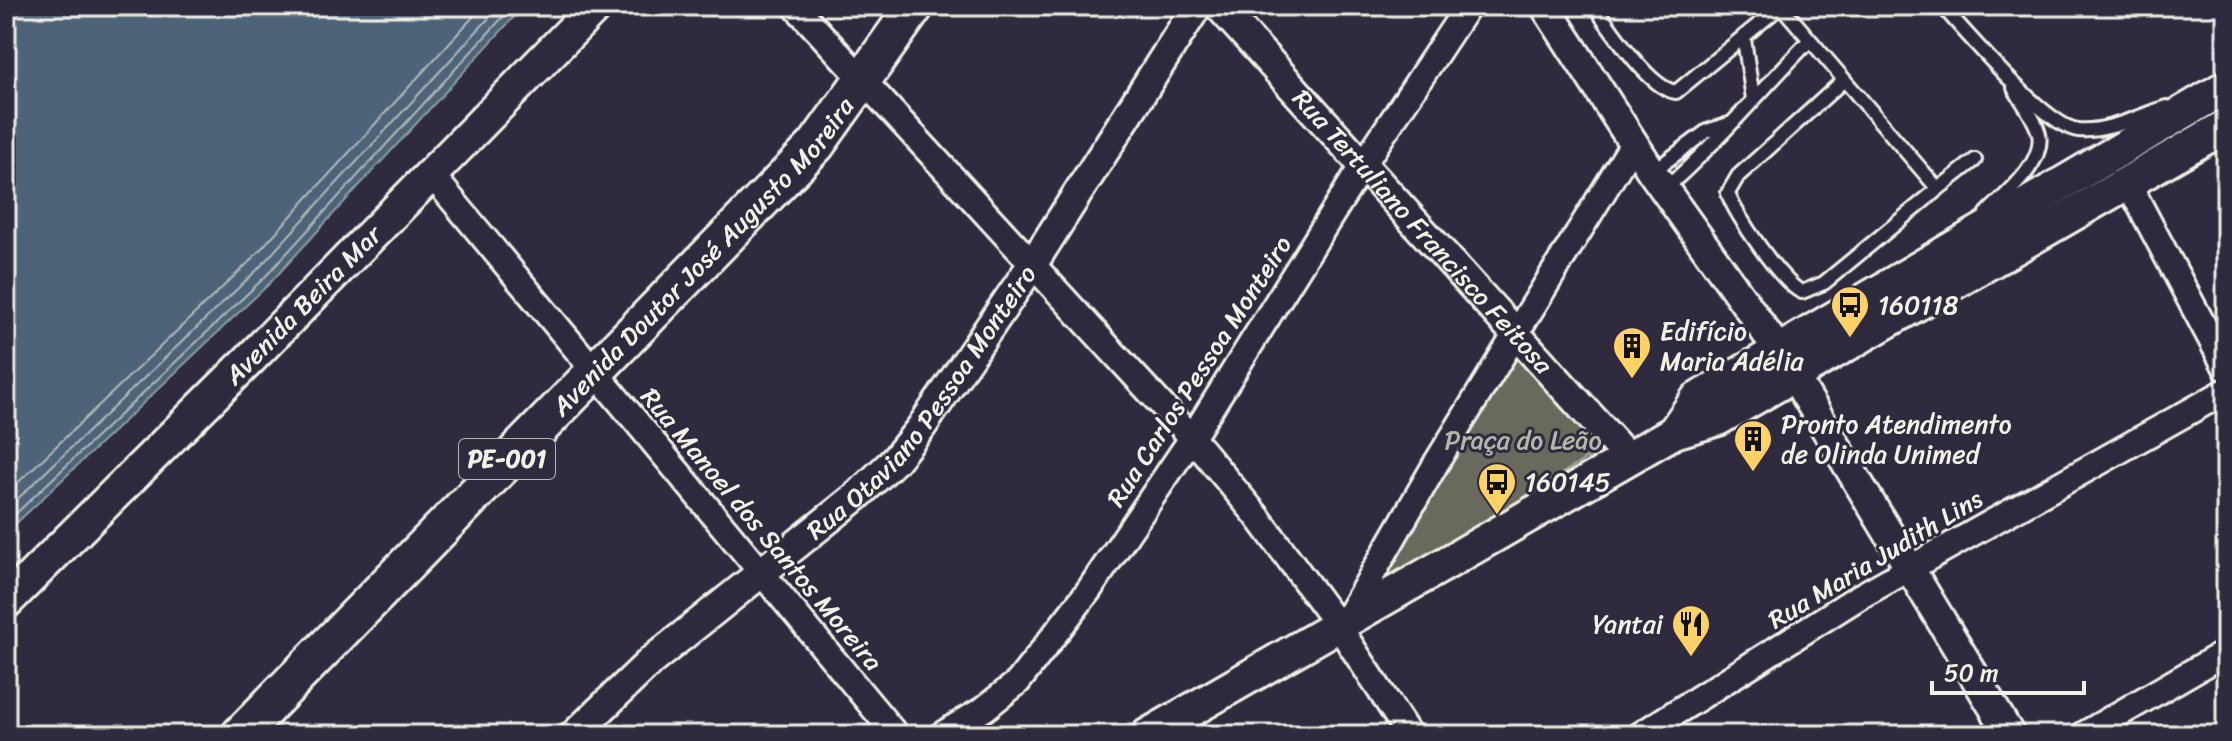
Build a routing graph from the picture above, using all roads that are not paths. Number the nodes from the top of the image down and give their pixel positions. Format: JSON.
{"nodes":[{"id":1,"x":596,"y":6,"type":"edge"},
{"id":2,"x":795,"y":6,"type":"edge"},
{"id":3,"x":915,"y":6,"type":"edge"},
{"id":4,"x":1197,"y":6,"type":"edge"},
{"id":5,"x":1219,"y":6,"type":"edge"},
{"id":6,"x":1468,"y":6,"type":"edge"},
{"id":7,"x":1545,"y":6,"type":"edge"},
{"id":8,"x":1598,"y":6,"type":"edge"},
{"id":9,"x":1781,"y":6,"type":"edge"},
{"id":10,"x":1942,"y":6,"type":"edge"},
{"id":11,"x":1744,"y":39,"type":"junction"},
{"id":12,"x":1810,"y":40,"type":"junction"},
{"id":13,"x":2009,"y":78,"type":"junction"},
{"id":14,"x":1844,"y":80,"type":"junction"},
{"id":15,"x":865,"y":81,"type":"junction"},
{"id":16,"x":2223,"y":89,"type":"edge"},
{"id":17,"x":1753,"y":99,"type":"junction"},
{"id":18,"x":1729,"y":124,"type":"junction"},
{"id":19,"x":2226,"y":126,"type":"edge"},
{"id":20,"x":1634,"y":142,"type":"junction"},
{"id":21,"x":1975,"y":160,"type":"dead end"},
{"id":22,"x":1364,"y":163,"type":"junction"},
{"id":23,"x":431,"y":174,"type":"junction"},
{"id":24,"x":1658,"y":180,"type":"junction"},
{"id":25,"x":2128,"y":183,"type":"junction"},
{"id":26,"x":1938,"y":189,"type":"junction"},
{"id":27,"x":1953,"y":248,"type":"junction"},
{"id":28,"x":1032,"y":265,"type":"junction"},
{"id":29,"x":1516,"y":335,"type":"junction"},
{"id":30,"x":1787,"y":363,"type":"junction"},
{"id":31,"x":2226,"y":368,"type":"edge"},
{"id":32,"x":594,"y":370,"type":"junction"},
{"id":33,"x":2226,"y":391,"type":"edge"},
{"id":34,"x":1192,"y":438,"type":"junction"},
{"id":35,"x":1628,"y":458,"type":"junction"},
{"id":36,"x":1908,"y":569,"type":"junction"},
{"id":37,"x":761,"y":572,"type":"junction"},
{"id":38,"x":6,"y":602,"type":"edge"},
{"id":39,"x":1341,"y":625,"type":"junction"},
{"id":40,"x":2226,"y":652,"type":"edge"},
{"id":41,"x":240,"y":735,"type":"edge"},
{"id":42,"x":574,"y":735,"type":"edge"},
{"id":43,"x":896,"y":735,"type":"edge"},
{"id":44,"x":941,"y":735,"type":"edge"},
{"id":45,"x":1148,"y":735,"type":"edge"},
{"id":46,"x":1409,"y":735,"type":"edge"},
{"id":47,"x":1640,"y":735,"type":"edge"},
{"id":48,"x":2010,"y":735,"type":"edge"},
{"id":49,"x":2083,"y":735,"type":"edge"}],
"edges":[{"from":1,"to":23,"type":"main road","name":"Avenida Beira Mar"},
{"from":2,"to":15,"type":"street"},
{"from":3,"to":15,"type":"main road","name":"Avenida Doutor José Augusto Moreira","number":"PE-001"},
{"from":4,"to":28,"type":"street","name":"Rua Otaviano Pessoa Monteiro"},
{"from":5,"to":22,"type":"street","name":"Rua Tertuliano Francisco Feitosa"},
{"from":6,"to":22,"type":"street","name":"Rua Carlos Pessoa Monteiro"},
{"from":7,"to":20,"type":"street"},
{"from":8,"to":11,"type":"lane"},
{"from":9,"to":11,"type":"lane"},
{"from":9,"to":12,"type":"lane"},
{"from":10,"to":13,"type":"lane"},
{"from":11,"to":17,"type":"lane"},
{"from":12,"to":14,"type":"lane"},
{"from":12,"to":17,"type":"lane"},
{"from":13,"to":16,"type":"lane"},
{"from":13,"to":27,"type":"lane"},
{"from":14,"to":26,"type":"lane"},
{"from":14,"to":26,"type":"lane"},
{"from":15,"to":28,"type":"street"},
{"from":15,"to":32,"type":"main road","name":"Avenida Doutor José Augusto Moreira","number":"PE-001"},
{"from":16,"to":27,"type":"main road"},
{"from":17,"to":18,"type":"lane"},
{"from":18,"to":24,"type":"lane"},
{"from":18,"to":24,"type":"lane"},
{"from":19,"to":25,"type":"main road"},
{"from":20,"to":24,"type":"street"},
{"from":20,"to":29,"type":"street"},
{"from":21,"to":26,"type":"lane"},
{"from":22,"to":29,"type":"street","name":"Rua Tertuliano Francisco Feitosa"},
{"from":22,"to":34,"type":"street","name":"Rua Carlos Pessoa Monteiro"},
{"from":23,"to":32,"type":"street","name":"Rua Manoel dos Santos Moreira"},
{"from":23,"to":38,"type":"main road","name":"Avenida Beira Mar"},
{"from":24,"to":30,"type":"street"},
{"from":25,"to":30,"type":"main road"},
{"from":25,"to":31,"type":"street"},
{"from":27,"to":30,"type":"main road"},
{"from":28,"to":34,"type":"street"},
{"from":28,"to":37,"type":"street","name":"Rua Otaviano Pessoa Monteiro"},
{"from":29,"to":35,"type":"street","name":"Rua Tertuliano Francisco Feitosa"},
{"from":29,"to":39,"type":"street"},
{"from":30,"to":35,"type":"main road"},
{"from":30,"to":36,"type":"street"},
{"from":32,"to":37,"type":"street","name":"Rua Manoel dos Santos Moreira"},
{"from":32,"to":41,"type":"main road","name":"Avenida Doutor José Augusto Moreira","number":"PE-001"},
{"from":33,"to":36,"type":"street","name":"Rua Maria Judith Lins"},
{"from":34,"to":39,"type":"street"},
{"from":34,"to":44,"type":"street","name":"Rua Carlos Pessoa Monteiro"},
{"from":35,"to":39,"type":"main road"},
{"from":36,"to":47,"type":"street","name":"Rua Maria Judith Lins"},
{"from":36,"to":48,"type":"street"},
{"from":37,"to":42,"type":"street","name":"Rua Otaviano Pessoa Monteiro"},
{"from":37,"to":43,"type":"street","name":"Rua Manoel dos Santos Moreira"},
{"from":39,"to":45,"type":"main road"},
{"from":39,"to":46,"type":"street"},
{"from":40,"to":49,"type":"street"}]}
